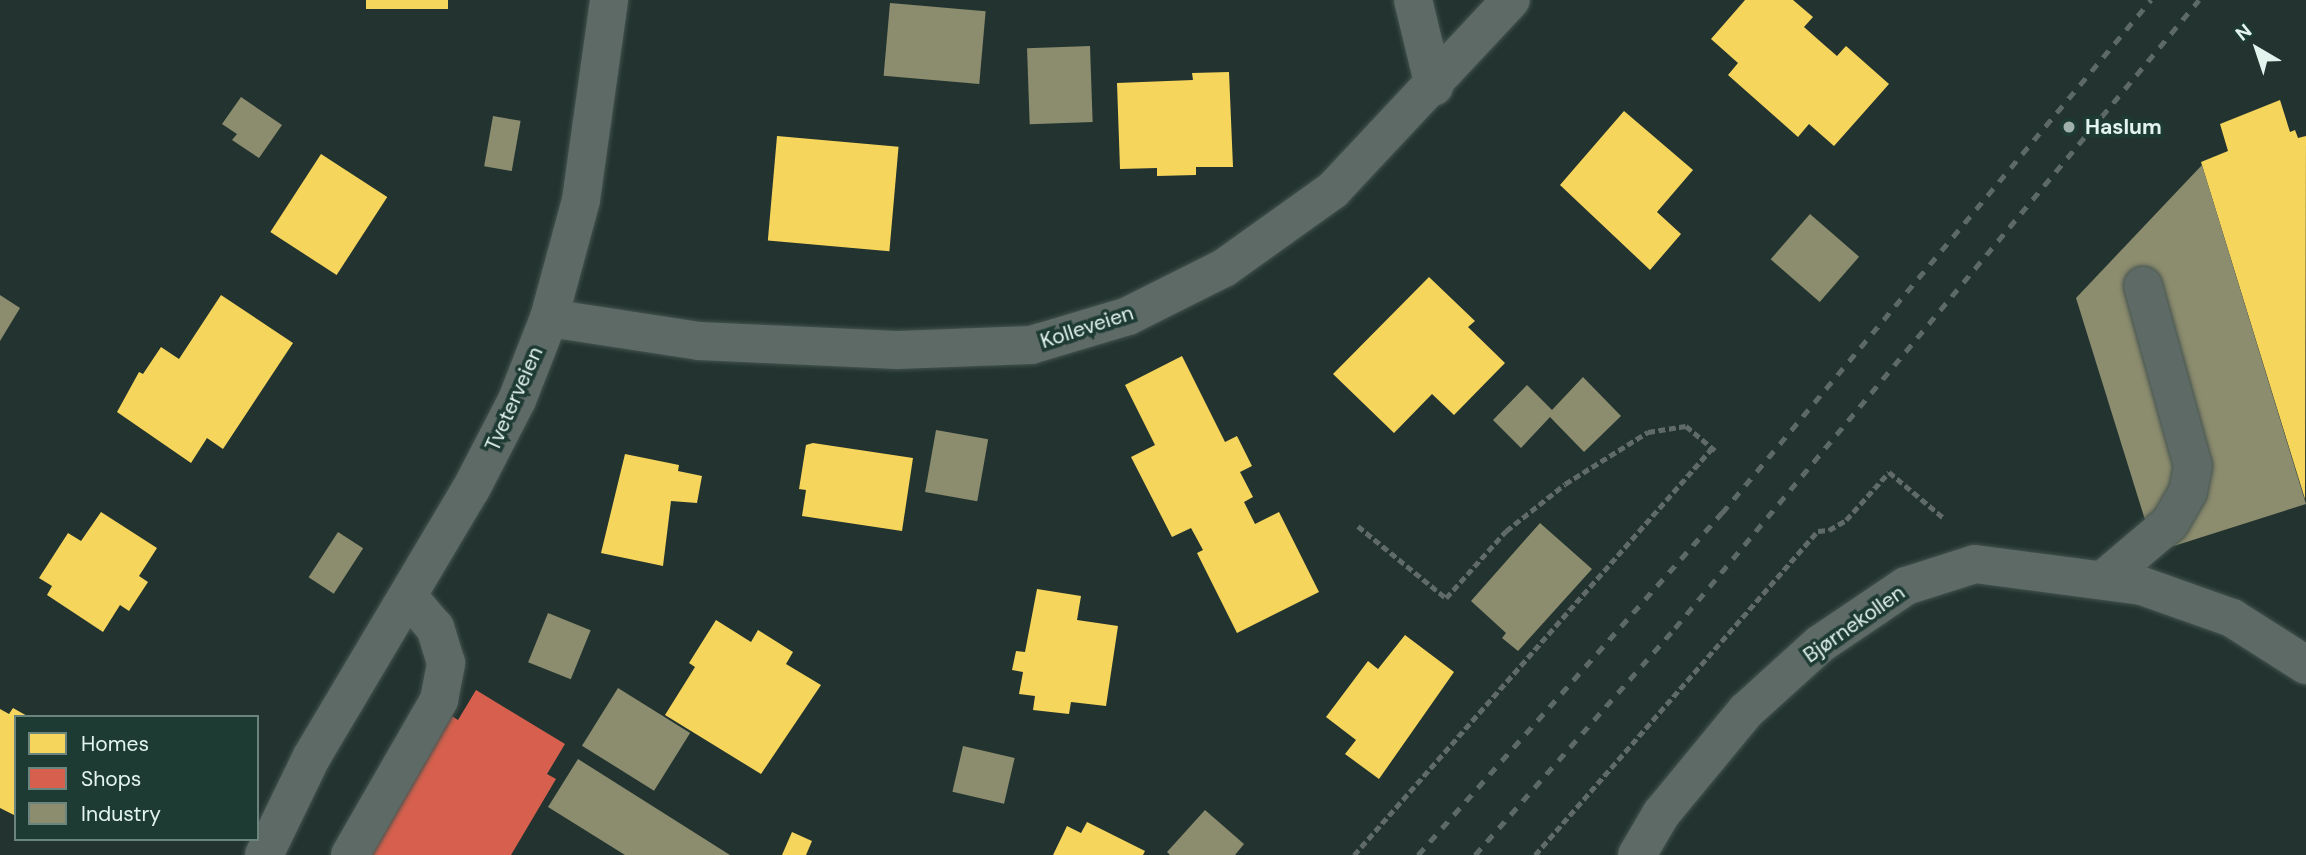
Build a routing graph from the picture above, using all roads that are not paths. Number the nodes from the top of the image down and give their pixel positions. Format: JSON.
{"nodes":[{"id":1,"x":609,"y":0,"type":"edge"},
{"id":2,"x":1413,"y":0,"type":"edge"},
{"id":3,"x":1511,"y":0,"type":"edge"},
{"id":4,"x":1434,"y":86,"type":"junction"},
{"id":5,"x":2143,"y":286,"type":"dead end"},
{"id":6,"x":549,"y":317,"type":"junction"},
{"id":7,"x":2103,"y":580,"type":"junction"},
{"id":8,"x":408,"y":596,"type":"junction"},
{"id":9,"x":2306,"y":665,"type":"edge"},
{"id":10,"x":311,"y":758,"type":"junction"},
{"id":11,"x":259,"y":829,"type":"edge"},
{"id":12,"x":264,"y":855,"type":"edge"},
{"id":13,"x":350,"y":855,"type":"edge"},
{"id":14,"x":1637,"y":855,"type":"edge"}],
"edges":[{"from":1,"to":6,"type":"street","name":"Tveterveien"},
{"from":2,"to":4,"type":"street"},
{"from":3,"to":4,"type":"street","name":"Kolleveien"},
{"from":4,"to":6,"type":"street","name":"Kolleveien"},
{"from":5,"to":7,"type":"street"},
{"from":6,"to":8,"type":"street","name":"Tveterveien"},
{"from":7,"to":9,"type":"street","name":"Bjørnekollen"},
{"from":7,"to":14,"type":"street","name":"Bjørnekollen"},
{"from":8,"to":10,"type":"street","name":"Tveterveien"},
{"from":8,"to":13,"type":"street"},
{"from":10,"to":11,"type":"street","name":"Tveterveien"},
{"from":10,"to":12,"type":"street","name":"Tveterveien"}]}
